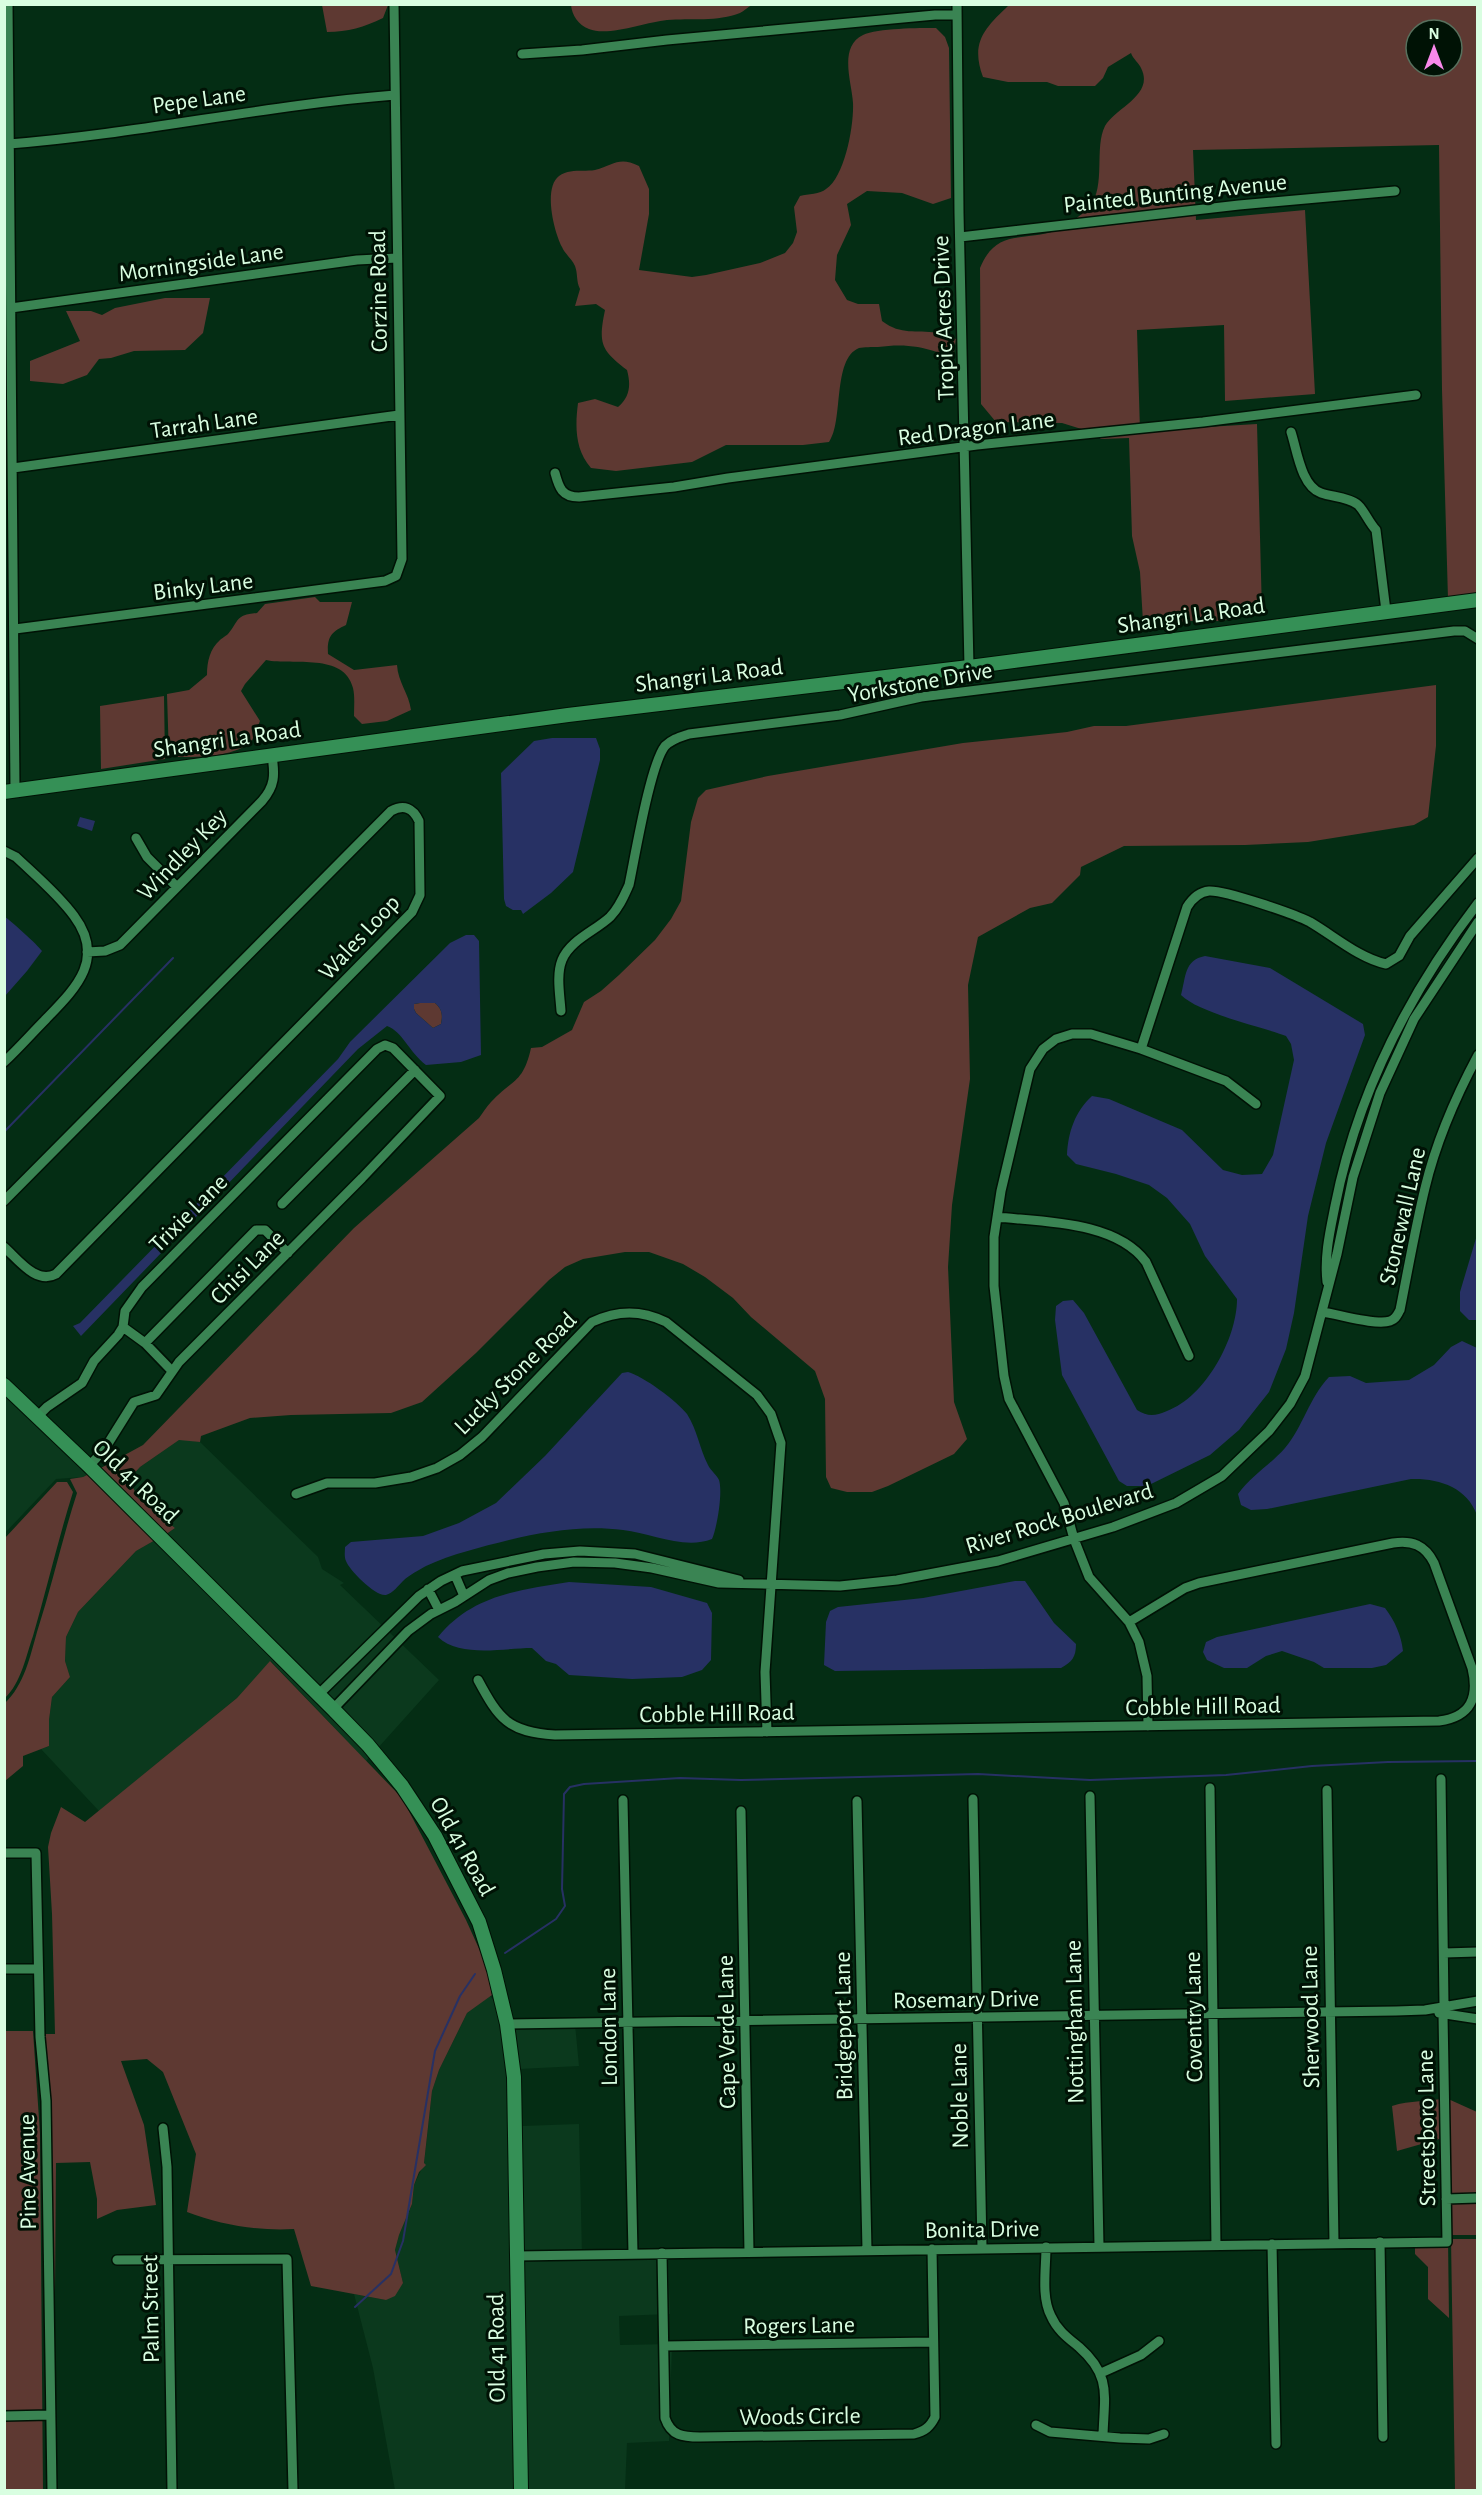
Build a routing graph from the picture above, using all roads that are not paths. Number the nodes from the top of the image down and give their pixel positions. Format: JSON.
{"nodes":[{"id":1,"x":13,"y":4,"type":"edge"},
{"id":2,"x":394,"y":4,"type":"edge"},
{"id":3,"x":957,"y":4,"type":"edge"},
{"id":4,"x":7,"y":5,"type":"edge"},
{"id":5,"x":957,"y":15,"type":"junction"},
{"id":6,"x":522,"y":54,"type":"dead end"},
{"id":7,"x":395,"y":95,"type":"junction"},
{"id":8,"x":9,"y":144,"type":"junction"},
{"id":9,"x":7,"y":159,"type":"edge"},
{"id":10,"x":1395,"y":191,"type":"dead end"},
{"id":11,"x":960,"y":237,"type":"junction"},
{"id":12,"x":397,"y":258,"type":"junction"},
{"id":13,"x":10,"y":308,"type":"junction"},
{"id":14,"x":8,"y":367,"type":"edge"},
{"id":15,"x":1416,"y":395,"type":"dead end"},
{"id":16,"x":399,"y":415,"type":"junction"},
{"id":17,"x":1292,"y":432,"type":"dead end"},
{"id":18,"x":966,"y":448,"type":"junction"},
{"id":19,"x":13,"y":468,"type":"junction"},
{"id":20,"x":555,"y":473,"type":"dead end"},
{"id":21,"x":396,"y":576,"type":"joint"},
{"id":22,"x":1478,"y":600,"type":"edge"},
{"id":23,"x":1420,"y":607,"type":"junction"},
{"id":24,"x":1478,"y":609,"type":"edge"},
{"id":25,"x":1386,"y":612,"type":"junction"},
{"id":26,"x":15,"y":629,"type":"junction"},
{"id":27,"x":1478,"y":639,"type":"edge"},
{"id":28,"x":969,"y":667,"type":"junction"},
{"id":29,"x":272,"y":756,"type":"junction"},
{"id":30,"x":10,"y":791,"type":"edge"},
{"id":31,"x":136,"y":838,"type":"dead end"},
{"id":32,"x":4,"y":851,"type":"edge"},
{"id":33,"x":1478,"y":858,"type":"edge"},
{"id":34,"x":177,"y":887,"type":"junction"},
{"id":35,"x":1478,"y":903,"type":"edge"},
{"id":36,"x":1478,"y":922,"type":"edge"},
{"id":37,"x":87,"y":952,"type":"junction"},
{"id":38,"x":561,"y":1011,"type":"dead end"},
{"id":39,"x":1141,"y":1048,"type":"junction"},
{"id":40,"x":1478,"y":1055,"type":"edge"},
{"id":41,"x":4,"y":1062,"type":"edge"},
{"id":42,"x":415,"y":1070,"type":"junction"},
{"id":43,"x":1256,"y":1104,"type":"dead end"},
{"id":44,"x":4,"y":1202,"type":"edge"},
{"id":45,"x":282,"y":1204,"type":"dead end"},
{"id":46,"x":997,"y":1217,"type":"junction"},
{"id":47,"x":4,"y":1246,"type":"edge"},
{"id":48,"x":288,"y":1253,"type":"junction"},
{"id":49,"x":1328,"y":1284,"type":"junction"},
{"id":50,"x":1322,"y":1312,"type":"junction"},
{"id":51,"x":123,"y":1327,"type":"junction"},
{"id":52,"x":145,"y":1343,"type":"junction"},
{"id":53,"x":1189,"y":1356,"type":"dead end"},
{"id":54,"x":172,"y":1371,"type":"junction"},
{"id":55,"x":4,"y":1385,"type":"edge"},
{"id":56,"x":37,"y":1417,"type":"junction"},
{"id":57,"x":89,"y":1466,"type":"junction"},
{"id":58,"x":296,"y":1494,"type":"dead end"},
{"id":59,"x":1074,"y":1539,"type":"junction"},
{"id":60,"x":455,"y":1575,"type":"junction"},
{"id":61,"x":747,"y":1582,"type":"junction"},
{"id":62,"x":771,"y":1585,"type":"junction"},
{"id":63,"x":428,"y":1589,"type":"junction"},
{"id":64,"x":464,"y":1596,"type":"junction"},
{"id":65,"x":439,"y":1610,"type":"junction"},
{"id":66,"x":1129,"y":1622,"type":"junction"},
{"id":67,"x":478,"y":1680,"type":"dead end"},
{"id":68,"x":319,"y":1694,"type":"junction"},
{"id":69,"x":333,"y":1709,"type":"junction"},
{"id":70,"x":1148,"y":1726,"type":"junction"},
{"id":71,"x":767,"y":1732,"type":"junction"},
{"id":72,"x":1441,"y":1779,"type":"dead end"},
{"id":73,"x":1209,"y":1788,"type":"dead end"},
{"id":74,"x":1327,"y":1790,"type":"dead end"},
{"id":75,"x":1089,"y":1796,"type":"dead end"},
{"id":76,"x":973,"y":1799,"type":"dead end"},
{"id":77,"x":623,"y":1800,"type":"dead end"},
{"id":78,"x":857,"y":1801,"type":"dead end"},
{"id":79,"x":741,"y":1811,"type":"dead end"},
{"id":80,"x":4,"y":1854,"type":"edge"},
{"id":81,"x":1478,"y":1952,"type":"edge"},
{"id":82,"x":1443,"y":1953,"type":"junction"},
{"id":83,"x":4,"y":1969,"type":"edge"},
{"id":84,"x":38,"y":1969,"type":"junction"},
{"id":85,"x":1478,"y":2001,"type":"edge"},
{"id":86,"x":1444,"y":2009,"type":"junction"},
{"id":87,"x":1329,"y":2012,"type":"junction"},
{"id":88,"x":1212,"y":2015,"type":"junction"},
{"id":89,"x":1093,"y":2017,"type":"junction"},
{"id":90,"x":976,"y":2018,"type":"junction"},
{"id":91,"x":862,"y":2019,"type":"junction"},
{"id":92,"x":1478,"y":2019,"type":"edge"},
{"id":93,"x":745,"y":2021,"type":"junction"},
{"id":94,"x":628,"y":2023,"type":"junction"},
{"id":95,"x":507,"y":2024,"type":"junction"},
{"id":96,"x":163,"y":2128,"type":"dead end"},
{"id":97,"x":1478,"y":2198,"type":"edge"},
{"id":98,"x":1446,"y":2199,"type":"junction"},
{"id":99,"x":1380,"y":2242,"type":"junction"},
{"id":100,"x":1447,"y":2242,"type":"joint"},
{"id":101,"x":1334,"y":2243,"type":"junction"},
{"id":102,"x":1216,"y":2244,"type":"junction"},
{"id":103,"x":1272,"y":2244,"type":"junction"},
{"id":104,"x":1099,"y":2246,"type":"junction"},
{"id":105,"x":982,"y":2247,"type":"junction"},
{"id":106,"x":1046,"y":2247,"type":"junction"},
{"id":107,"x":932,"y":2249,"type":"junction"},
{"id":108,"x":867,"y":2250,"type":"junction"},
{"id":109,"x":749,"y":2252,"type":"junction"},
{"id":110,"x":633,"y":2253,"type":"junction"},
{"id":111,"x":663,"y":2253,"type":"junction"},
{"id":112,"x":517,"y":2256,"type":"junction"},
{"id":113,"x":117,"y":2260,"type":"dead end"},
{"id":114,"x":169,"y":2260,"type":"junction"},
{"id":115,"x":1159,"y":2341,"type":"dead end"},
{"id":116,"x":933,"y":2342,"type":"junction"},
{"id":117,"x":664,"y":2346,"type":"junction"},
{"id":118,"x":1101,"y":2373,"type":"junction"},
{"id":119,"x":50,"y":2415,"type":"junction"},
{"id":120,"x":4,"y":2416,"type":"edge"},
{"id":121,"x":1036,"y":2425,"type":"dead end"},
{"id":122,"x":1164,"y":2434,"type":"dead end"},
{"id":123,"x":1103,"y":2436,"type":"junction"},
{"id":124,"x":1383,"y":2437,"type":"dead end"},
{"id":125,"x":1276,"y":2444,"type":"dead end"},
{"id":126,"x":52,"y":2490,"type":"edge"},
{"id":127,"x":172,"y":2490,"type":"edge"},
{"id":128,"x":292,"y":2490,"type":"edge"},
{"id":129,"x":521,"y":2490,"type":"edge"}],
"edges":[{"from":1,"to":4,"type":"street"},
{"from":2,"to":7,"type":"street","name":"Corzine Road"},
{"from":3,"to":5,"type":"street","name":"Tropic Acres Drive"},
{"from":4,"to":8,"type":"street"},
{"from":5,"to":6,"type":"street"},
{"from":5,"to":11,"type":"street","name":"Tropic Acres Drive"},
{"from":7,"to":8,"type":"street","name":"Pepe Lane"},
{"from":7,"to":12,"type":"street","name":"Corzine Road"},
{"from":8,"to":9,"type":"street"},
{"from":9,"to":13,"type":"street"},
{"from":10,"to":11,"type":"street","name":"Painted Bunting Avenue"},
{"from":11,"to":18,"type":"street","name":"Tropic Acres Drive"},
{"from":12,"to":13,"type":"street","name":"Morningside Lane"},
{"from":12,"to":16,"type":"street","name":"Corzine Road"},
{"from":13,"to":14,"type":"street"},
{"from":14,"to":19,"type":"street"},
{"from":15,"to":18,"type":"street","name":"Red Dragon Lane"},
{"from":16,"to":19,"type":"street","name":"Tarrah Lane"},
{"from":16,"to":21,"type":"street","name":"Corzine Road"},
{"from":17,"to":25,"type":"street"},
{"from":18,"to":20,"type":"street","name":"Red Dragon Lane"},
{"from":18,"to":28,"type":"street","name":"Tropic Acres Drive"},
{"from":19,"to":26,"type":"street"},
{"from":21,"to":26,"type":"street","name":"Binky Lane"},
{"from":22,"to":23,"type":"street","name":"Shangri La Road"},
{"from":23,"to":24,"type":"street","name":"Shangri La Road"},
{"from":23,"to":25,"type":"street","name":"Shangri La Road"},
{"from":25,"to":28,"type":"street","name":"Shangri La Road"},
{"from":26,"to":30,"type":"street"},
{"from":27,"to":38,"type":"street","name":"Yorkstone Drive"},
{"from":28,"to":29,"type":"street","name":"Shangri La Road"},
{"from":29,"to":30,"type":"street","name":"Shangri La Road"},
{"from":29,"to":34,"type":"street","name":"Windley Key"},
{"from":31,"to":34,"type":"street"},
{"from":32,"to":37,"type":"street"},
{"from":33,"to":39,"type":"street"},
{"from":34,"to":37,"type":"street","name":"Windley Key"},
{"from":35,"to":49,"type":"street","name":"River Rock Boulevard"},
{"from":36,"to":49,"type":"street","name":"River Rock Boulevard"},
{"from":37,"to":41,"type":"street"},
{"from":39,"to":43,"type":"street"},
{"from":39,"to":46,"type":"street"},
{"from":40,"to":50,"type":"street","name":"Stonewall Lane"},
{"from":42,"to":45,"type":"street"},
{"from":42,"to":48,"type":"street","name":"Chisi Lane"},
{"from":42,"to":51,"type":"street","name":"Trixie Lane"},
{"from":44,"to":47,"type":"street","name":"Wales Loop"},
{"from":46,"to":53,"type":"street"},
{"from":46,"to":59,"type":"street"},
{"from":48,"to":52,"type":"street"},
{"from":48,"to":54,"type":"street","name":"Chisi Lane"},
{"from":49,"to":50,"type":"street","name":"River Rock Boulevard"},
{"from":50,"to":59,"type":"street","name":"River Rock Boulevard"},
{"from":51,"to":52,"type":"street"},
{"from":51,"to":56,"type":"street","name":"Trixie Lane"},
{"from":52,"to":54,"type":"street"},
{"from":54,"to":57,"type":"street","name":"Chisi Lane"},
{"from":55,"to":56,"type":"street","name":"Old 41 Road"},
{"from":56,"to":57,"type":"street","name":"Old 41 Road"},
{"from":57,"to":68,"type":"street","name":"Old 41 Road"},
{"from":58,"to":62,"type":"street","name":"Lucky Stone Road"},
{"from":59,"to":62,"type":"street","name":"River Rock Boulevard"},
{"from":59,"to":66,"type":"street"},
{"from":60,"to":61,"type":"street","name":"River Rock Boulevard"},
{"from":60,"to":63,"type":"street","name":"River Rock Boulevard"},
{"from":60,"to":64,"type":"street"},
{"from":61,"to":62,"type":"street","name":"River Rock Boulevard"},
{"from":61,"to":64,"type":"street","name":"River Rock Boulevard"},
{"from":62,"to":71,"type":"street","name":"Lucky Stone Road"},
{"from":63,"to":65,"type":"street"},
{"from":63,"to":68,"type":"street","name":"River Rock Boulevard"},
{"from":64,"to":65,"type":"street","name":"River Rock Boulevard"},
{"from":65,"to":69,"type":"street","name":"River Rock Boulevard"},
{"from":66,"to":70,"type":"street"},
{"from":66,"to":70,"type":"street","name":"Cobble Hill Road"},
{"from":67,"to":71,"type":"street","name":"Cobble Hill Road"},
{"from":68,"to":69,"type":"street","name":"Old 41 Road"},
{"from":69,"to":95,"type":"street","name":"Old 41 Road"},
{"from":70,"to":71,"type":"street","name":"Cobble Hill Road"},
{"from":72,"to":82,"type":"street","name":"Streetsboro Lane"},
{"from":73,"to":88,"type":"street","name":"Coventry Lane"},
{"from":74,"to":87,"type":"street","name":"Sherwood Lane"},
{"from":75,"to":89,"type":"street","name":"Nottingham Lane"},
{"from":76,"to":90,"type":"street","name":"Noble Lane"},
{"from":77,"to":94,"type":"street","name":"London Lane"},
{"from":78,"to":91,"type":"street","name":"Bridgeport Lane"},
{"from":79,"to":93,"type":"street","name":"Cape Verde Lane"},
{"from":80,"to":84,"type":"street","name":"Pine Avenue"},
{"from":81,"to":82,"type":"street"},
{"from":82,"to":86,"type":"street","name":"Streetsboro Lane"},
{"from":83,"to":84,"type":"street"},
{"from":84,"to":119,"type":"street","name":"Pine Avenue"},
{"from":85,"to":86,"type":"street","name":"Rosemary Drive"},
{"from":86,"to":87,"type":"street","name":"Rosemary Drive"},
{"from":86,"to":92,"type":"street","name":"Rosemary Drive"},
{"from":86,"to":98,"type":"street","name":"Streetsboro Lane"},
{"from":87,"to":88,"type":"street","name":"Rosemary Drive"},
{"from":87,"to":101,"type":"street","name":"Sherwood Lane"},
{"from":88,"to":89,"type":"street","name":"Rosemary Drive"},
{"from":88,"to":102,"type":"street","name":"Coventry Lane"},
{"from":89,"to":90,"type":"street","name":"Rosemary Drive"},
{"from":89,"to":104,"type":"street","name":"Nottingham Lane"},
{"from":90,"to":91,"type":"street","name":"Rosemary Drive"},
{"from":90,"to":105,"type":"street","name":"Noble Lane"},
{"from":91,"to":93,"type":"street","name":"Rosemary Drive"},
{"from":91,"to":108,"type":"street","name":"Bridgeport Lane"},
{"from":93,"to":94,"type":"street","name":"Rosemary Drive"},
{"from":93,"to":109,"type":"street","name":"Cape Verde Lane"},
{"from":94,"to":95,"type":"street","name":"Rosemary Drive"},
{"from":94,"to":110,"type":"street","name":"London Lane"},
{"from":95,"to":112,"type":"street","name":"Old 41 Road"},
{"from":96,"to":114,"type":"street","name":"Palm Street"},
{"from":97,"to":98,"type":"street"},
{"from":98,"to":100,"type":"street","name":"Streetsboro Lane"},
{"from":99,"to":100,"type":"street","name":"Bonita Drive"},
{"from":99,"to":101,"type":"street","name":"Bonita Drive"},
{"from":99,"to":124,"type":"street"},
{"from":101,"to":103,"type":"street","name":"Bonita Drive"},
{"from":102,"to":103,"type":"street","name":"Bonita Drive"},
{"from":102,"to":104,"type":"street","name":"Bonita Drive"},
{"from":103,"to":125,"type":"street"},
{"from":104,"to":106,"type":"street","name":"Bonita Drive"},
{"from":105,"to":106,"type":"street","name":"Bonita Drive"},
{"from":105,"to":107,"type":"street","name":"Bonita Drive"},
{"from":106,"to":118,"type":"street"},
{"from":107,"to":108,"type":"street","name":"Bonita Drive"},
{"from":107,"to":116,"type":"street","name":"Woods Circle"},
{"from":108,"to":109,"type":"street","name":"Bonita Drive"},
{"from":109,"to":111,"type":"street","name":"Bonita Drive"},
{"from":110,"to":111,"type":"street","name":"Bonita Drive"},
{"from":110,"to":112,"type":"street","name":"Bonita Drive"},
{"from":111,"to":117,"type":"street","name":"Woods Circle"},
{"from":112,"to":129,"type":"street","name":"Old 41 Road"},
{"from":113,"to":114,"type":"street"},
{"from":114,"to":127,"type":"street","name":"Palm Street"},
{"from":114,"to":128,"type":"street"},
{"from":115,"to":118,"type":"street"},
{"from":116,"to":117,"type":"street","name":"Rogers Lane"},
{"from":116,"to":117,"type":"street","name":"Woods Circle"},
{"from":118,"to":123,"type":"street"},
{"from":119,"to":120,"type":"street"},
{"from":119,"to":126,"type":"street","name":"Pine Avenue"},
{"from":121,"to":123,"type":"street"},
{"from":122,"to":123,"type":"street"}]}
